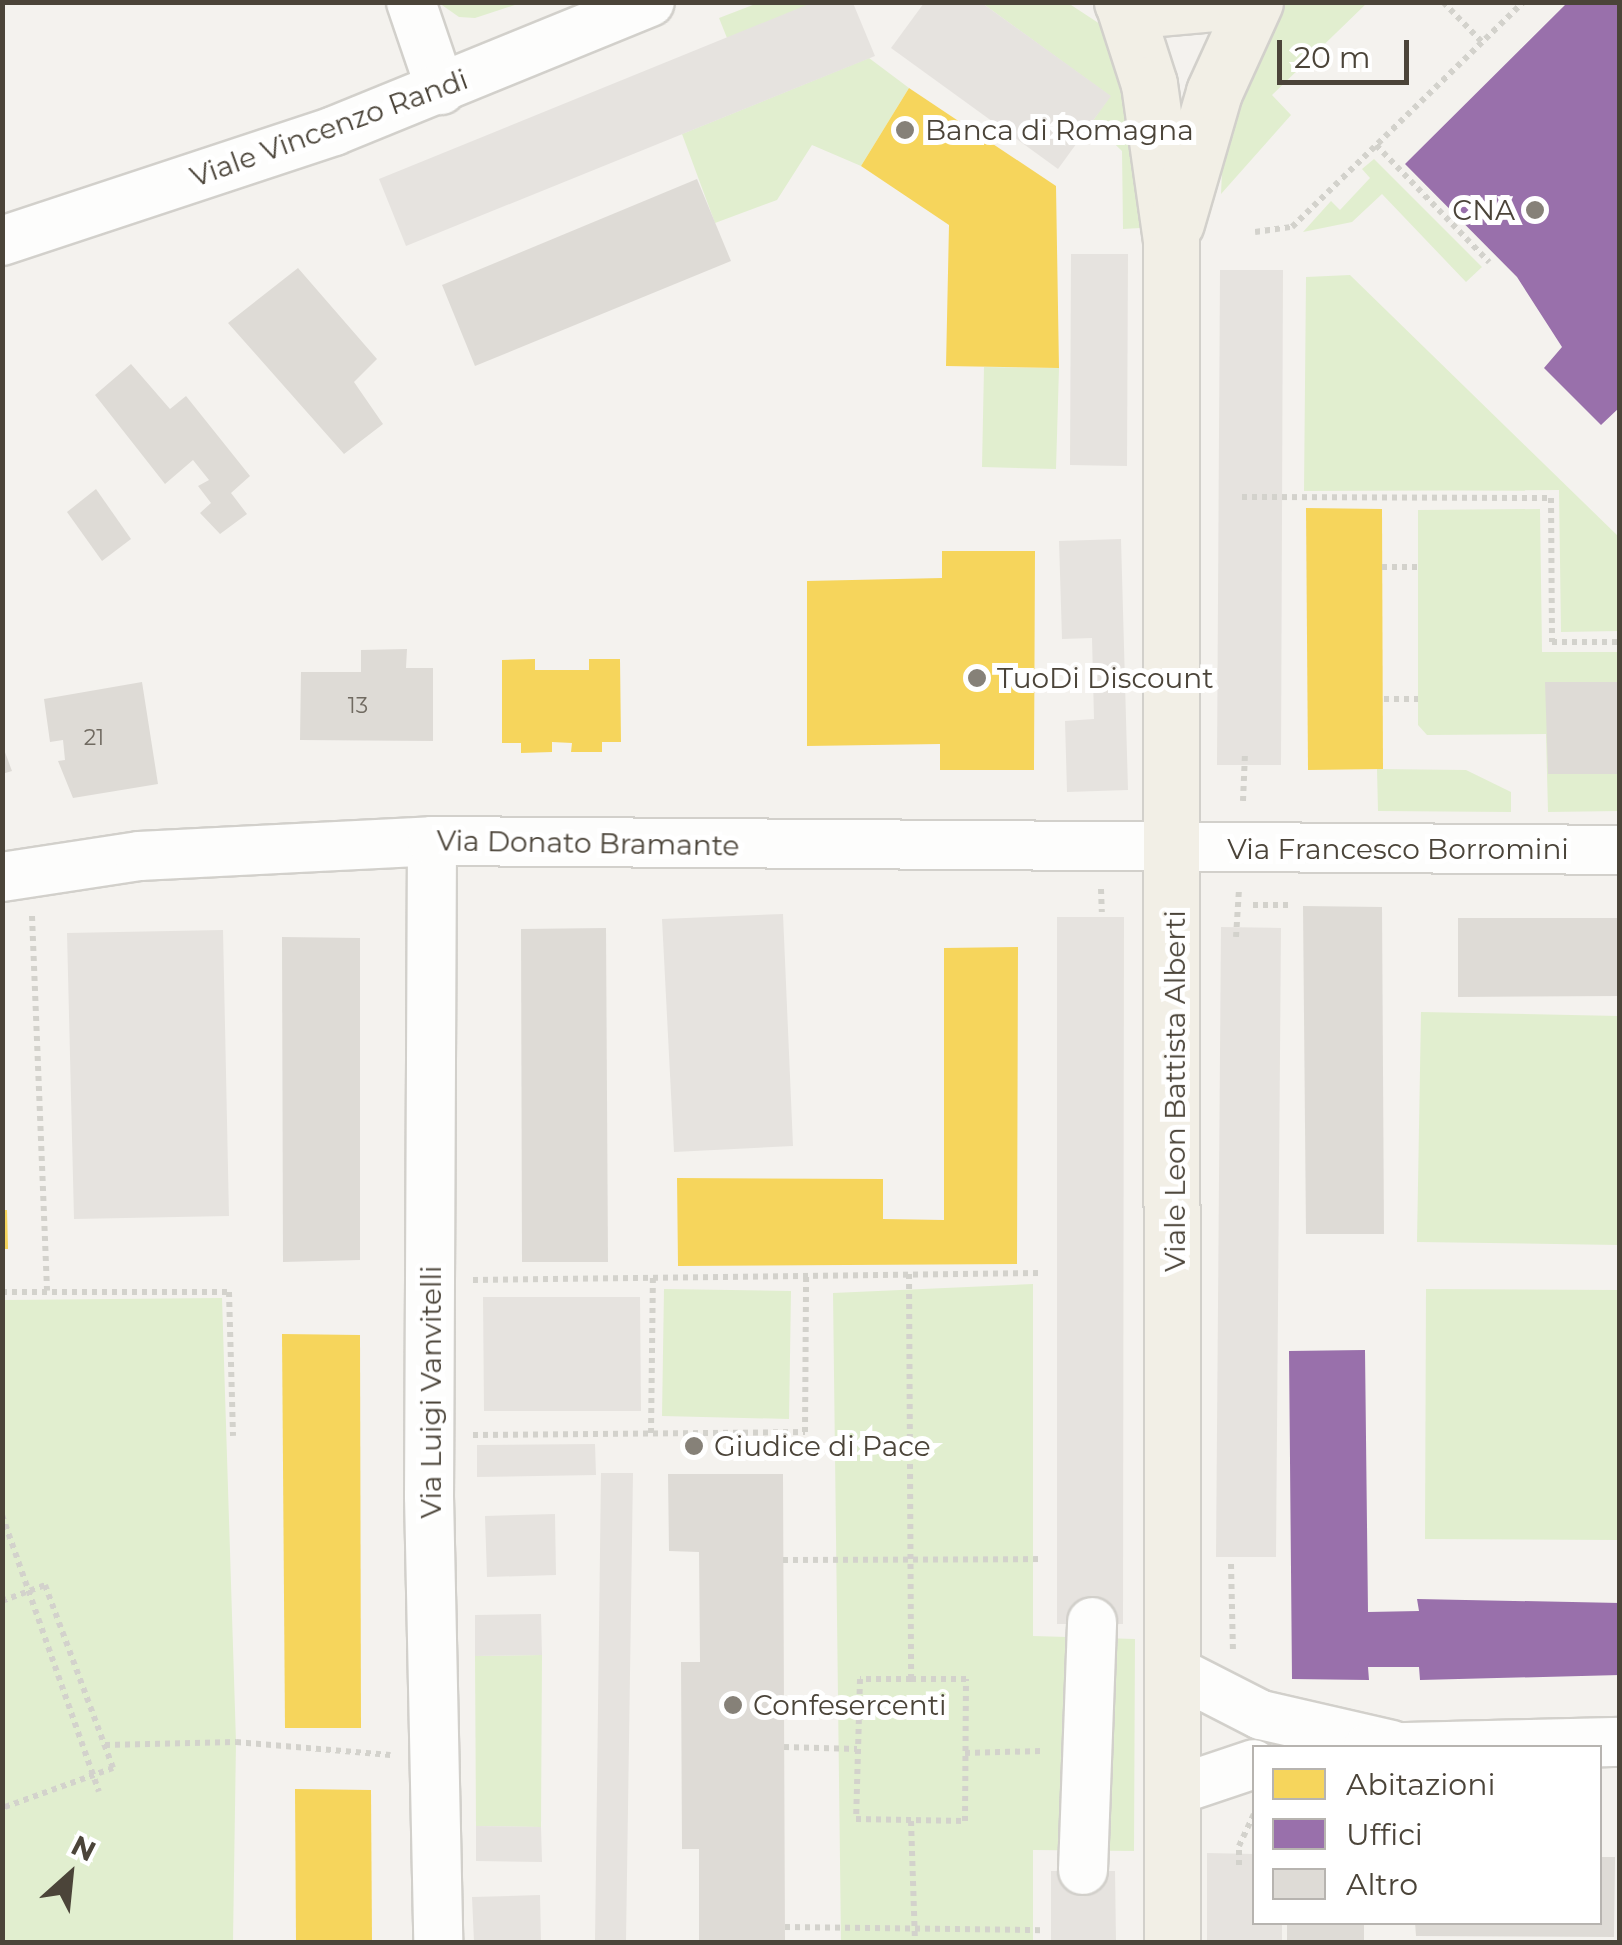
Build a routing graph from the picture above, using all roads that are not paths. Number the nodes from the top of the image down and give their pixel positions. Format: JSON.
{"nodes":[{"id":1,"x":411,"y":2,"type":"edge"},
{"id":2,"x":650,"y":2,"type":"edge"},
{"id":3,"x":1225,"y":2,"type":"edge"},
{"id":4,"x":1256,"y":2,"type":"edge"},
{"id":5,"x":1122,"y":3,"type":"edge"},
{"id":6,"x":441,"y":90,"type":"junction"},
{"id":7,"x":1171,"y":240,"type":"junction"},
{"id":8,"x":2,"y":241,"type":"edge"},
{"id":9,"x":432,"y":841,"type":"junction"},
{"id":10,"x":1176,"y":850,"type":"junction"},
{"id":11,"x":1620,"y":850,"type":"edge"},
{"id":12,"x":16,"y":874,"type":"edge"},
{"id":13,"x":1092,"y":1622,"type":"dead end"},
{"id":14,"x":1172,"y":1670,"type":"junction"},
{"id":15,"x":1620,"y":1742,"type":"edge"},
{"id":16,"x":1376,"y":1745,"type":"edge"},
{"id":17,"x":1440,"y":1745,"type":"edge"},
{"id":18,"x":1252,"y":1765,"type":"edge"},
{"id":19,"x":1174,"y":1791,"type":"junction"},
{"id":20,"x":1083,"y":1870,"type":"dead end"},
{"id":21,"x":438,"y":1942,"type":"edge"},
{"id":22,"x":1172,"y":1942,"type":"edge"}],
"edges":[{"from":1,"to":6,"type":"street"},
{"from":2,"to":6,"type":"street","name":"Viale Vincenzo Randi"},
{"from":3,"to":5,"type":"main road"},
{"from":4,"to":7,"type":"main road","name":"Viale Leon Battista Alberti"},
{"from":5,"to":7,"type":"main road","name":"Viale Leon Battista Alberti"},
{"from":6,"to":8,"type":"street","name":"Viale Vincenzo Randi"},
{"from":7,"to":10,"type":"main road","name":"Viale Leon Battista Alberti"},
{"from":9,"to":10,"type":"street","name":"Via Donato Bramante"},
{"from":9,"to":12,"type":"street","name":"Via Donato Bramante"},
{"from":9,"to":21,"type":"street","name":"Via Luigi Vanvitelli"},
{"from":10,"to":11,"type":"street","name":"Via Francesco Borromini"},
{"from":10,"to":14,"type":"main road","name":"Viale Leon Battista Alberti"},
{"from":13,"to":20,"type":"street"},
{"from":14,"to":16,"type":"street"},
{"from":14,"to":19,"type":"main road","name":"Viale Leon Battista Alberti"},
{"from":15,"to":17,"type":"street"},
{"from":18,"to":19,"type":"street"},
{"from":19,"to":22,"type":"main road","name":"Viale Leon Battista Alberti"}]}
